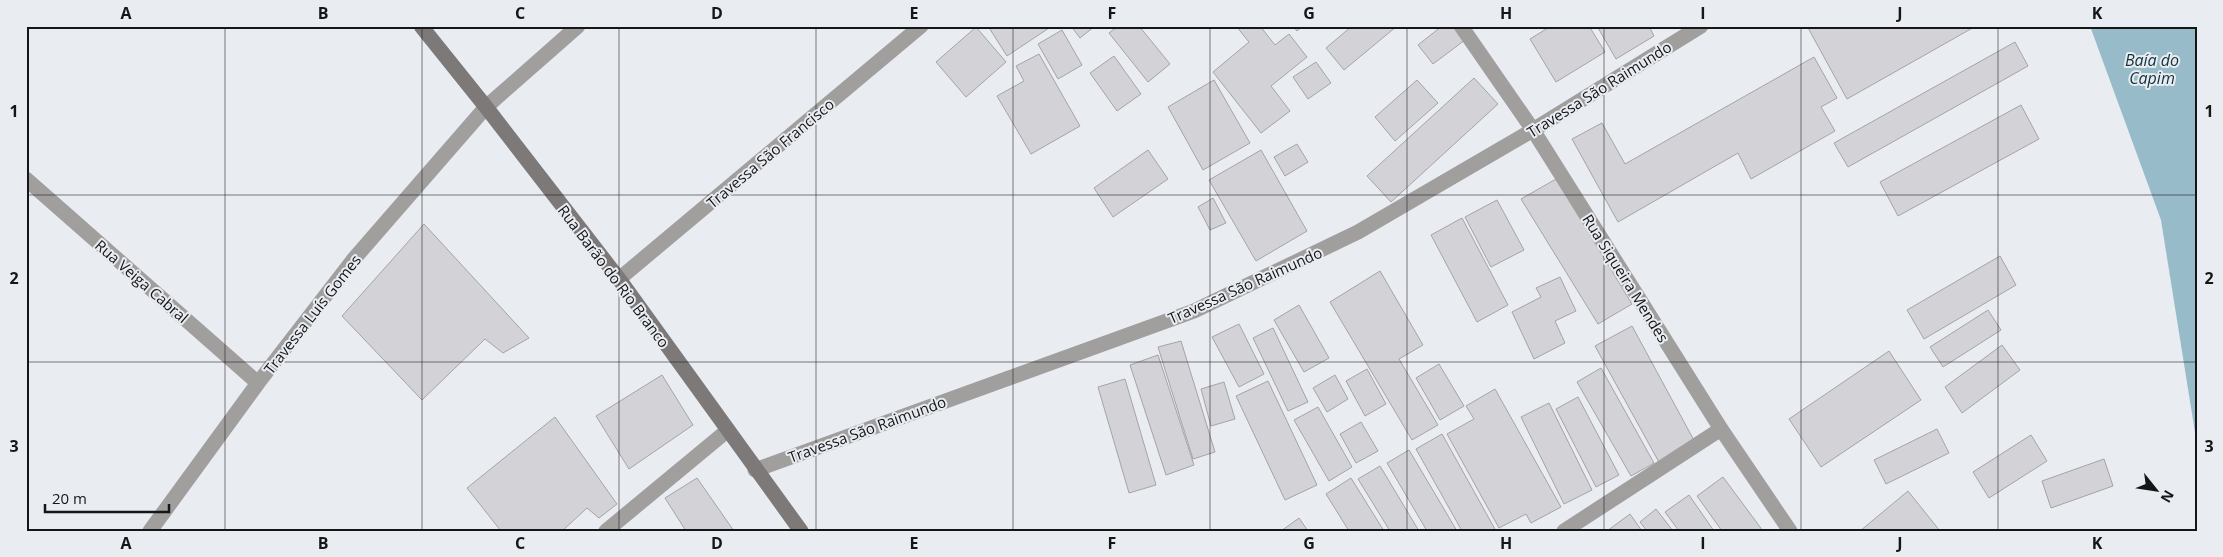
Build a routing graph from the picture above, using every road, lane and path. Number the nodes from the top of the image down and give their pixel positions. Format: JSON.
{"nodes":[{"id":1,"x":421,"y":26,"type":"edge"},
{"id":2,"x":578,"y":26,"type":"edge"},
{"id":3,"x":922,"y":26,"type":"edge"},
{"id":4,"x":1461,"y":26,"type":"edge"},
{"id":5,"x":1701,"y":26,"type":"edge"},
{"id":6,"x":486,"y":106,"type":"junction"},
{"id":7,"x":1533,"y":130,"type":"junction"},
{"id":8,"x":26,"y":179,"type":"edge"},
{"id":9,"x":619,"y":279,"type":"junction"},
{"id":10,"x":258,"y":383,"type":"junction"},
{"id":11,"x":1721,"y":429,"type":"junction"},
{"id":12,"x":728,"y":430,"type":"junction"},
{"id":13,"x":755,"y":470,"type":"junction"},
{"id":14,"x":150,"y":531,"type":"edge"},
{"id":15,"x":606,"y":531,"type":"edge"},
{"id":16,"x":801,"y":531,"type":"edge"},
{"id":17,"x":1564,"y":531,"type":"edge"},
{"id":18,"x":1790,"y":531,"type":"edge"}],
"edges":[{"from":1,"to":6,"type":"street","name":"Rua Barão do Rio Branco"},
{"from":2,"to":6,"type":"street","name":"Travessa Luís Gomes"},
{"from":3,"to":9,"type":"street","name":"Travessa São Francisco"},
{"from":4,"to":7,"type":"street","name":"Rua Siqueira Mendes"},
{"from":5,"to":7,"type":"street","name":"Travessa São Raimundo"},
{"from":6,"to":9,"type":"street","name":"Rua Barão do Rio Branco"},
{"from":6,"to":10,"type":"street","name":"Travessa Luís Gomes"},
{"from":7,"to":11,"type":"street","name":"Rua Siqueira Mendes"},
{"from":7,"to":13,"type":"street","name":"Travessa São Raimundo"},
{"from":8,"to":10,"type":"street","name":"Rua Veiga Cabral"},
{"from":9,"to":12,"type":"street","name":"Rua Barão do Rio Branco"},
{"from":10,"to":14,"type":"street","name":"Travessa Luís Gomes"},
{"from":11,"to":17,"type":"street"},
{"from":11,"to":18,"type":"street","name":"Rua Siqueira Mendes"},
{"from":12,"to":13,"type":"street","name":"Rua Barão do Rio Branco"},
{"from":12,"to":15,"type":"street"},
{"from":13,"to":16,"type":"street","name":"Rua Barão do Rio Branco"}]}
